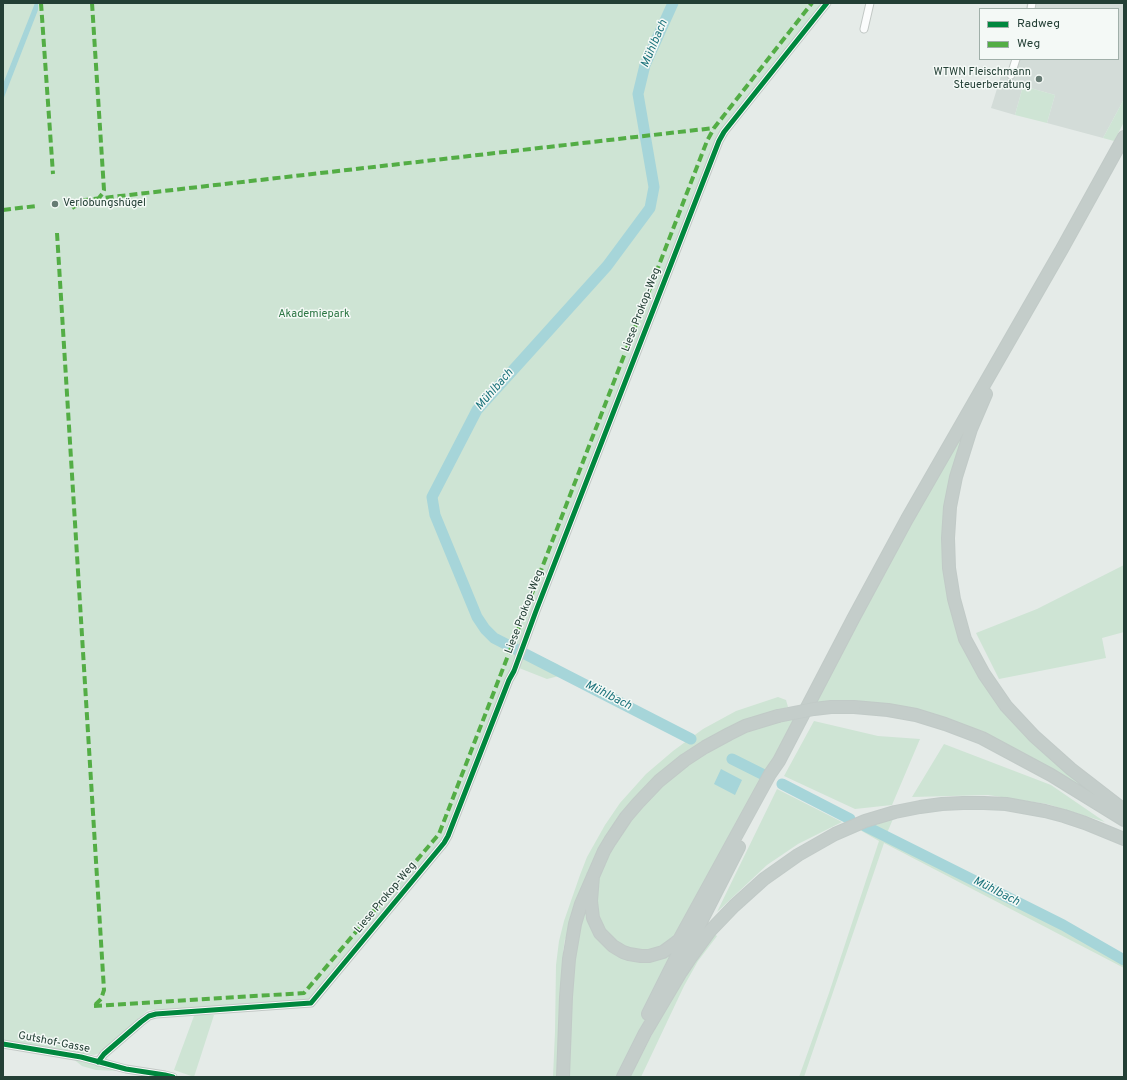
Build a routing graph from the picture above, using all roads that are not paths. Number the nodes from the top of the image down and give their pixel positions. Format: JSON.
{"nodes":[{"id":1,"x":827,"y":3,"type":"edge"},
{"id":2,"x":870,"y":3,"type":"edge"},
{"id":3,"x":864,"y":29,"type":"dead end"},
{"id":4,"x":1016,"y":60,"type":"edge"},
{"id":5,"x":1011,"y":75,"type":"dead end"},
{"id":6,"x":1124,"y":137,"type":"edge"},
{"id":7,"x":1062,"y":249,"type":"junction"},
{"id":8,"x":779,"y":761,"type":"junction"},
{"id":9,"x":1124,"y":810,"type":"edge"},
{"id":10,"x":749,"y":813,"type":"junction"},
{"id":11,"x":1124,"y":820,"type":"edge"},
{"id":12,"x":1124,"y":839,"type":"edge"},
{"id":13,"x":593,"y":876,"type":"junction"},
{"id":14,"x":645,"y":1033,"type":"junction"},
{"id":15,"x":3,"y":1044,"type":"edge"},
{"id":16,"x":98,"y":1062,"type":"junction"},
{"id":17,"x":172,"y":1077,"type":"edge"},
{"id":18,"x":563,"y":1077,"type":"edge"},
{"id":19,"x":616,"y":1077,"type":"edge"},
{"id":20,"x":623,"y":1077,"type":"edge"}],
"edges":[{"from":1,"to":16,"type":"street","name":"Liese Prokop-Weg"},
{"from":2,"to":3,"type":"street"},
{"from":4,"to":5,"type":"street"},
{"from":6,"to":7,"type":"highway"},
{"from":7,"to":8,"type":"highway"},
{"from":7,"to":9,"type":"highway"},
{"from":8,"to":10,"type":"highway"},
{"from":8,"to":14,"type":"highway"},
{"from":10,"to":13,"type":"highway"},
{"from":10,"to":19,"type":"highway"},
{"from":11,"to":13,"type":"highway","bridge":true},
{"from":12,"to":14,"type":"highway"},
{"from":13,"to":18,"type":"highway"},
{"from":14,"to":20,"type":"highway"},
{"from":15,"to":16,"type":"street","name":"Gutshof-Gasse"},
{"from":16,"to":17,"type":"street","name":"Gutshof-Gasse"}]}
